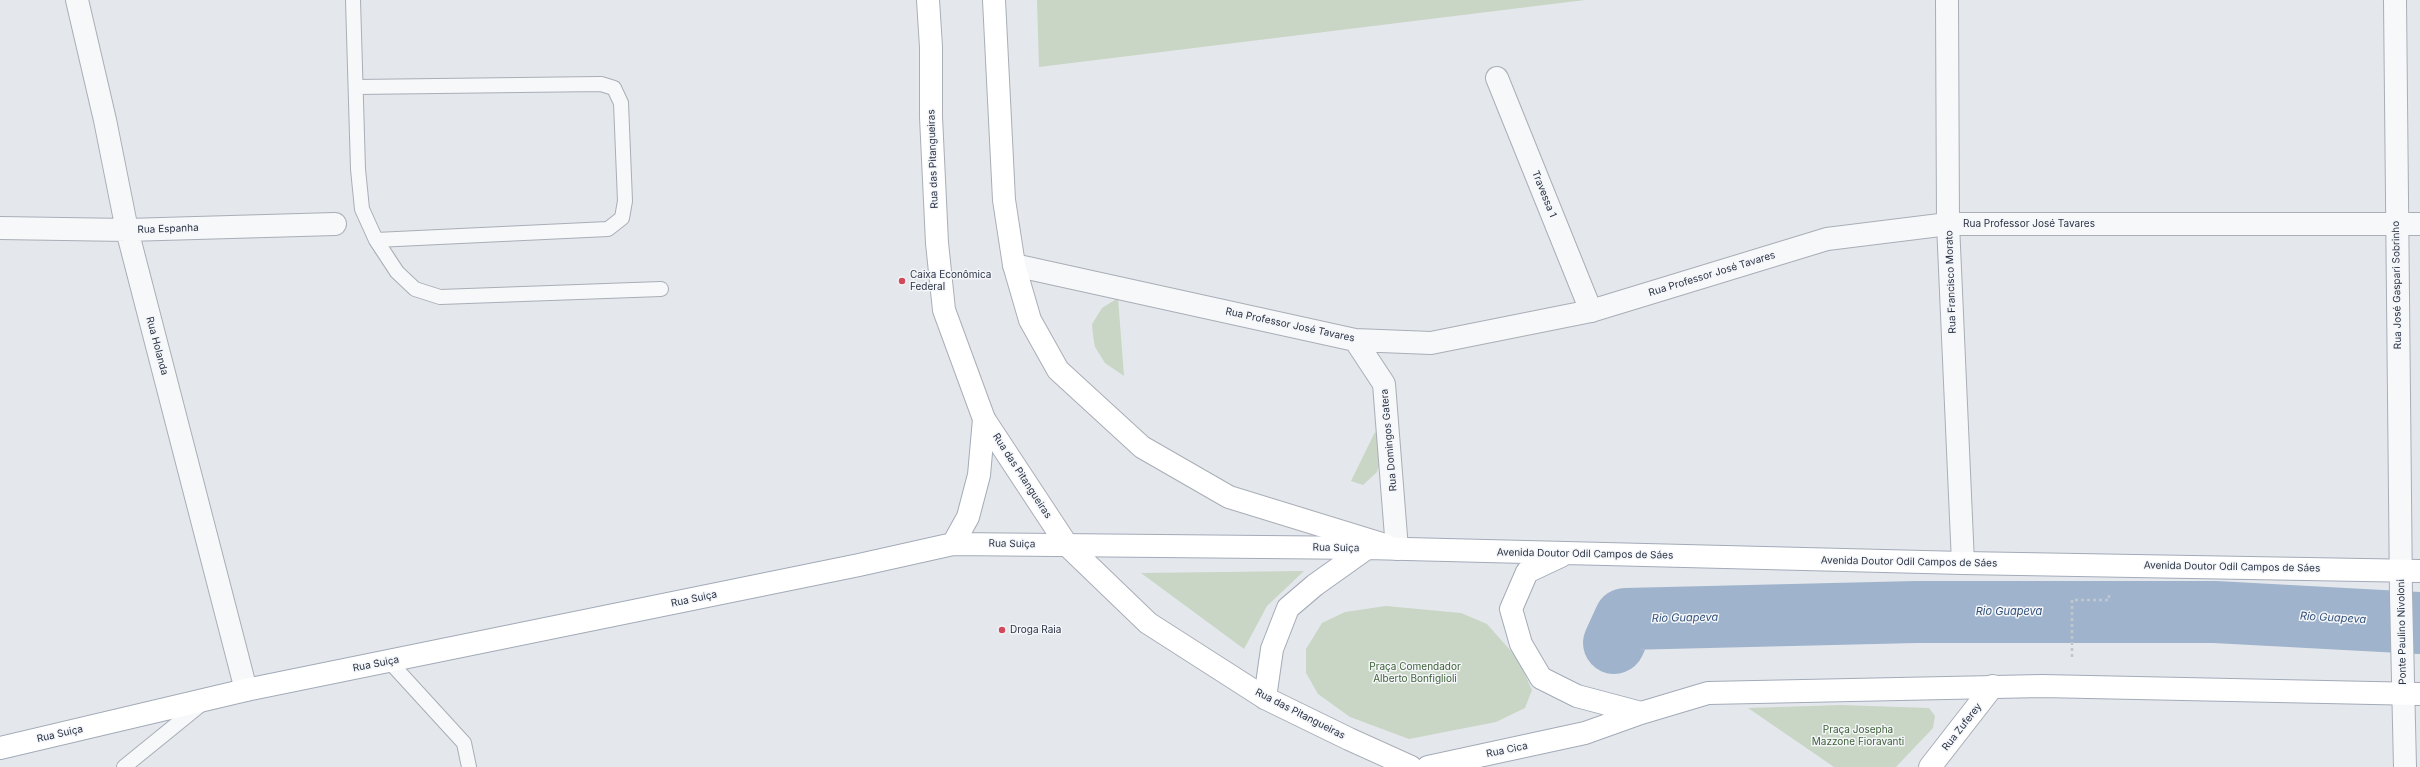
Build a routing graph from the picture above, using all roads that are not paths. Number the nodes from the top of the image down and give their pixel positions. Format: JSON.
{"nodes":[{"id":1,"x":77,"y":0,"type":"edge"},
{"id":2,"x":353,"y":0,"type":"edge"},
{"id":3,"x":928,"y":0,"type":"edge"},
{"id":4,"x":994,"y":0,"type":"edge"},
{"id":5,"x":1947,"y":0,"type":"edge"},
{"id":6,"x":2394,"y":0,"type":"edge"},
{"id":7,"x":1497,"y":78,"type":"dead end"},
{"id":8,"x":356,"y":87,"type":"junction"},
{"id":9,"x":335,"y":224,"type":"dead end"},
{"id":10,"x":1948,"y":224,"type":"junction"},
{"id":11,"x":2396,"y":224,"type":"junction"},
{"id":12,"x":2420,"y":224,"type":"edge"},
{"id":13,"x":0,"y":228,"type":"edge"},
{"id":14,"x":127,"y":230,"type":"junction"},
{"id":15,"x":376,"y":240,"type":"junction"},
{"id":16,"x":1014,"y":264,"type":"junction"},
{"id":17,"x":661,"y":289,"type":"dead end"},
{"id":18,"x":1591,"y":311,"type":"junction"},
{"id":19,"x":1355,"y":340,"type":"junction"},
{"id":20,"x":984,"y":420,"type":"junction"},
{"id":21,"x":953,"y":544,"type":"junction"},
{"id":22,"x":1067,"y":545,"type":"junction"},
{"id":23,"x":1367,"y":548,"type":"junction"},
{"id":24,"x":1397,"y":549,"type":"junction"},
{"id":25,"x":1566,"y":554,"type":"junction"},
{"id":26,"x":1962,"y":563,"type":"junction"},
{"id":27,"x":2410,"y":571,"type":"edge"},
{"id":28,"x":389,"y":661,"type":"junction"},
{"id":29,"x":1993,"y":686,"type":"junction"},
{"id":30,"x":246,"y":690,"type":"junction"},
{"id":31,"x":2411,"y":694,"type":"edge"},
{"id":32,"x":1265,"y":698,"type":"junction"},
{"id":33,"x":207,"y":700,"type":"junction"},
{"id":34,"x":1640,"y":713,"type":"junction"},
{"id":35,"x":0,"y":748,"type":"edge"},
{"id":36,"x":124,"y":767,"type":"edge"},
{"id":37,"x":469,"y":767,"type":"edge"},
{"id":38,"x":1411,"y":767,"type":"edge"},
{"id":39,"x":1428,"y":767,"type":"edge"},
{"id":40,"x":1930,"y":767,"type":"edge"},
{"id":41,"x":2405,"y":767,"type":"edge"}],
"edges":[{"from":1,"to":14,"type":"street","name":"Rua Holanda"},
{"from":2,"to":8,"type":"lane"},
{"from":3,"to":20,"type":"main road","name":"Rua das Pitangueiras"},
{"from":4,"to":16,"type":"main road"},
{"from":5,"to":10,"type":"street","name":"Rua Francisco Morato"},
{"from":6,"to":11,"type":"street","name":"Rua José Gaspari Sobrinho"},
{"from":7,"to":18,"type":"street","name":"Travessa 1"},
{"from":8,"to":15,"type":"lane"},
{"from":8,"to":15,"type":"lane"},
{"from":9,"to":14,"type":"street","name":"Rua Espanha"},
{"from":10,"to":11,"type":"street","name":"Rua Professor José Tavares"},
{"from":10,"to":18,"type":"street","name":"Rua Professor José Tavares"},
{"from":10,"to":26,"type":"street","name":"Rua Francisco Morato"},
{"from":11,"to":12,"type":"street","name":"Rua Professor José Tavares"},
{"from":11,"to":27,"type":"street","name":"Rua José Gaspari Sobrinho"},
{"from":13,"to":14,"type":"street","name":"Rua Espanha"},
{"from":14,"to":30,"type":"street","name":"Rua Holanda"},
{"from":15,"to":17,"type":"lane"},
{"from":16,"to":19,"type":"street","name":"Rua Professor José Tavares"},
{"from":16,"to":24,"type":"main road"},
{"from":18,"to":19,"type":"street","name":"Rua Professor José Tavares"},
{"from":19,"to":24,"type":"street","name":"Rua Domingos Gatera"},
{"from":20,"to":21,"type":"main road"},
{"from":20,"to":22,"type":"main road","name":"Rua das Pitangueiras"},
{"from":21,"to":22,"type":"main road","name":"Rua Suiça"},
{"from":21,"to":28,"type":"main road","name":"Rua Suiça"},
{"from":22,"to":23,"type":"main road","name":"Rua Suiça"},
{"from":22,"to":32,"type":"main road","name":"Rua das Pitangueiras"},
{"from":23,"to":24,"type":"main road","name":"Rua Suiça"},
{"from":23,"to":32,"type":"main road"},
{"from":24,"to":25,"type":"main road","name":"Avenida Doutor Odil Campos de Sáes"},
{"from":25,"to":26,"type":"main road","name":"Avenida Doutor Odil Campos de Sáes"},
{"from":25,"to":34,"type":"main road"},
{"from":26,"to":27,"type":"main road","name":"Avenida Doutor Odil Campos de Sáes"},
{"from":27,"to":31,"type":"street","name":"Ponte Paulino Nivoloni"},
{"from":28,"to":30,"type":"main road","name":"Rua Suiça"},
{"from":28,"to":37,"type":"lane"},
{"from":29,"to":31,"type":"main road"},
{"from":29,"to":34,"type":"main road"},
{"from":29,"to":40,"type":"main road","name":"Rua Zuferey"},
{"from":30,"to":33,"type":"main road","name":"Rua Suiça"},
{"from":31,"to":41,"type":"street"},
{"from":32,"to":38,"type":"main road","name":"Rua das Pitangueiras"},
{"from":33,"to":35,"type":"main road","name":"Rua Suiça"},
{"from":33,"to":36,"type":"lane"},
{"from":34,"to":39,"type":"main road","name":"Rua Cica"}]}
